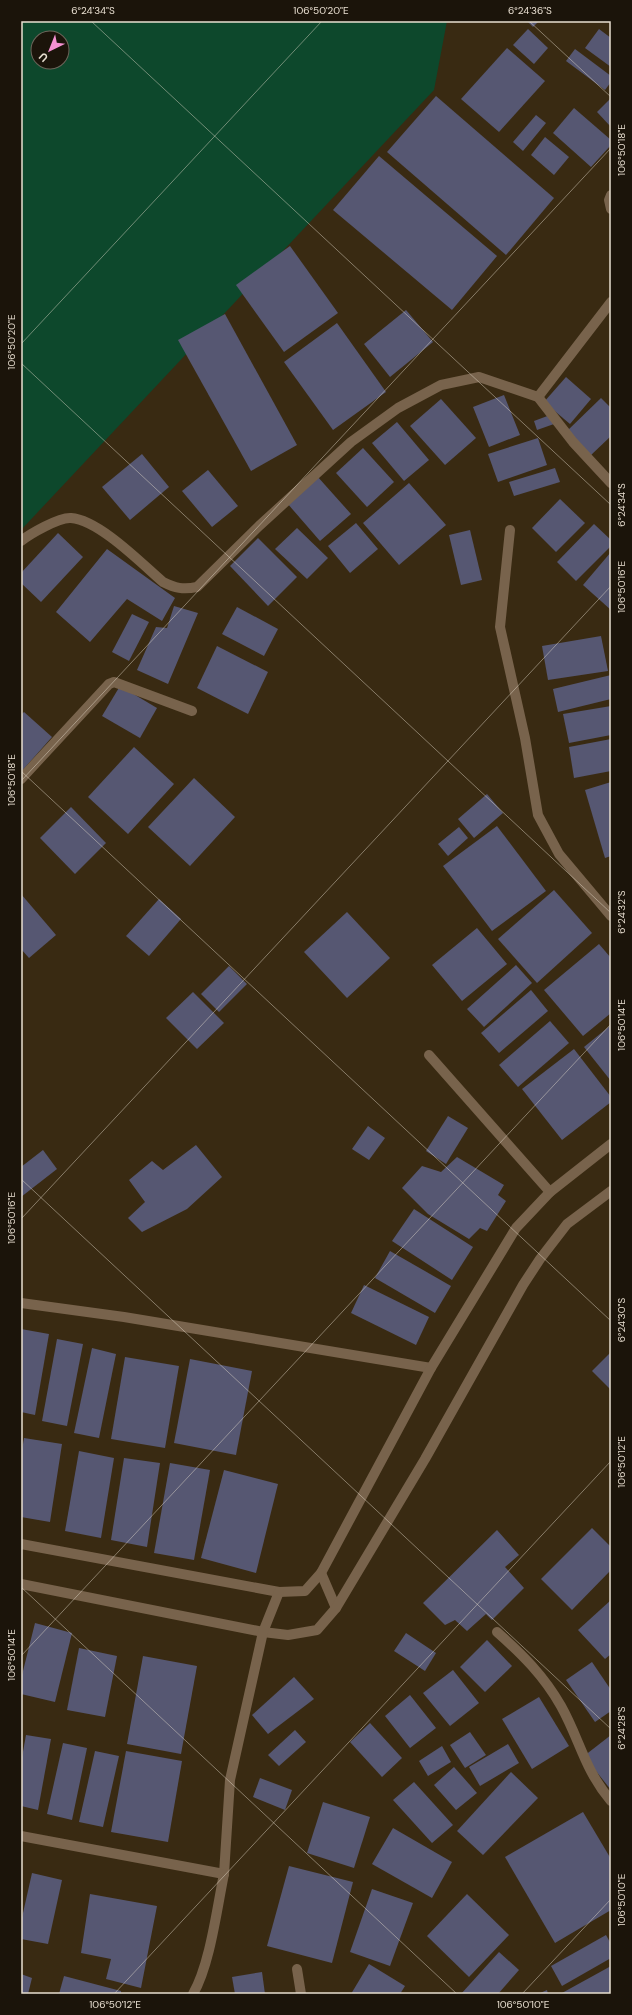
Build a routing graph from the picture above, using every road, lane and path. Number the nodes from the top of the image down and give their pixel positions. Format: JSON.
{"nodes":[{"id":1,"x":611,"y":195,"type":"edge"},
{"id":2,"x":611,"y":209,"type":"edge"},
{"id":3,"x":611,"y":302,"type":"edge"},
{"id":4,"x":538,"y":397,"type":"junction"},
{"id":5,"x":611,"y":483,"type":"edge"},
{"id":6,"x":510,"y":530,"type":"dead end"},
{"id":7,"x":21,"y":541,"type":"edge"},
{"id":8,"x":192,"y":711,"type":"dead end"},
{"id":9,"x":21,"y":779,"type":"edge"},
{"id":10,"x":611,"y":916,"type":"edge"},
{"id":11,"x":430,"y":1055,"type":"dead end"},
{"id":12,"x":611,"y":1144,"type":"edge"},
{"id":13,"x":611,"y":1191,"type":"edge"},
{"id":14,"x":550,"y":1192,"type":"junction"},
{"id":15,"x":21,"y":1303,"type":"edge"},
{"id":16,"x":431,"y":1368,"type":"junction"},
{"id":17,"x":21,"y":1544,"type":"edge"},
{"id":18,"x":321,"y":1573,"type":"junction"},
{"id":19,"x":21,"y":1584,"type":"edge"},
{"id":20,"x":279,"y":1592,"type":"junction"},
{"id":21,"x":336,"y":1608,"type":"junction"},
{"id":22,"x":263,"y":1632,"type":"junction"},
{"id":23,"x":497,"y":1632,"type":"dead end"},
{"id":24,"x":611,"y":1801,"type":"edge"},
{"id":25,"x":21,"y":1836,"type":"edge"},
{"id":26,"x":224,"y":1874,"type":"junction"},
{"id":27,"x":297,"y":1969,"type":"dead end"},
{"id":28,"x":193,"y":1994,"type":"edge"},
{"id":29,"x":301,"y":1994,"type":"edge"}],
"edges":[{"from":1,"to":2,"type":"street"},
{"from":3,"to":4,"type":"street"},
{"from":4,"to":5,"type":"street"},
{"from":4,"to":7,"type":"street"},
{"from":6,"to":10,"type":"street"},
{"from":8,"to":9,"type":"street"},
{"from":11,"to":14,"type":"street"},
{"from":12,"to":14,"type":"street"},
{"from":13,"to":21,"type":"street"},
{"from":14,"to":16,"type":"street"},
{"from":15,"to":16,"type":"street"},
{"from":16,"to":18,"type":"street"},
{"from":17,"to":20,"type":"street"},
{"from":18,"to":20,"type":"street"},
{"from":18,"to":21,"type":"street"},
{"from":19,"to":22,"type":"street"},
{"from":20,"to":22,"type":"street"},
{"from":21,"to":22,"type":"street"},
{"from":22,"to":26,"type":"street"},
{"from":23,"to":24,"type":"street"},
{"from":25,"to":26,"type":"street"},
{"from":26,"to":28,"type":"street"},
{"from":27,"to":29,"type":"street"}]}
